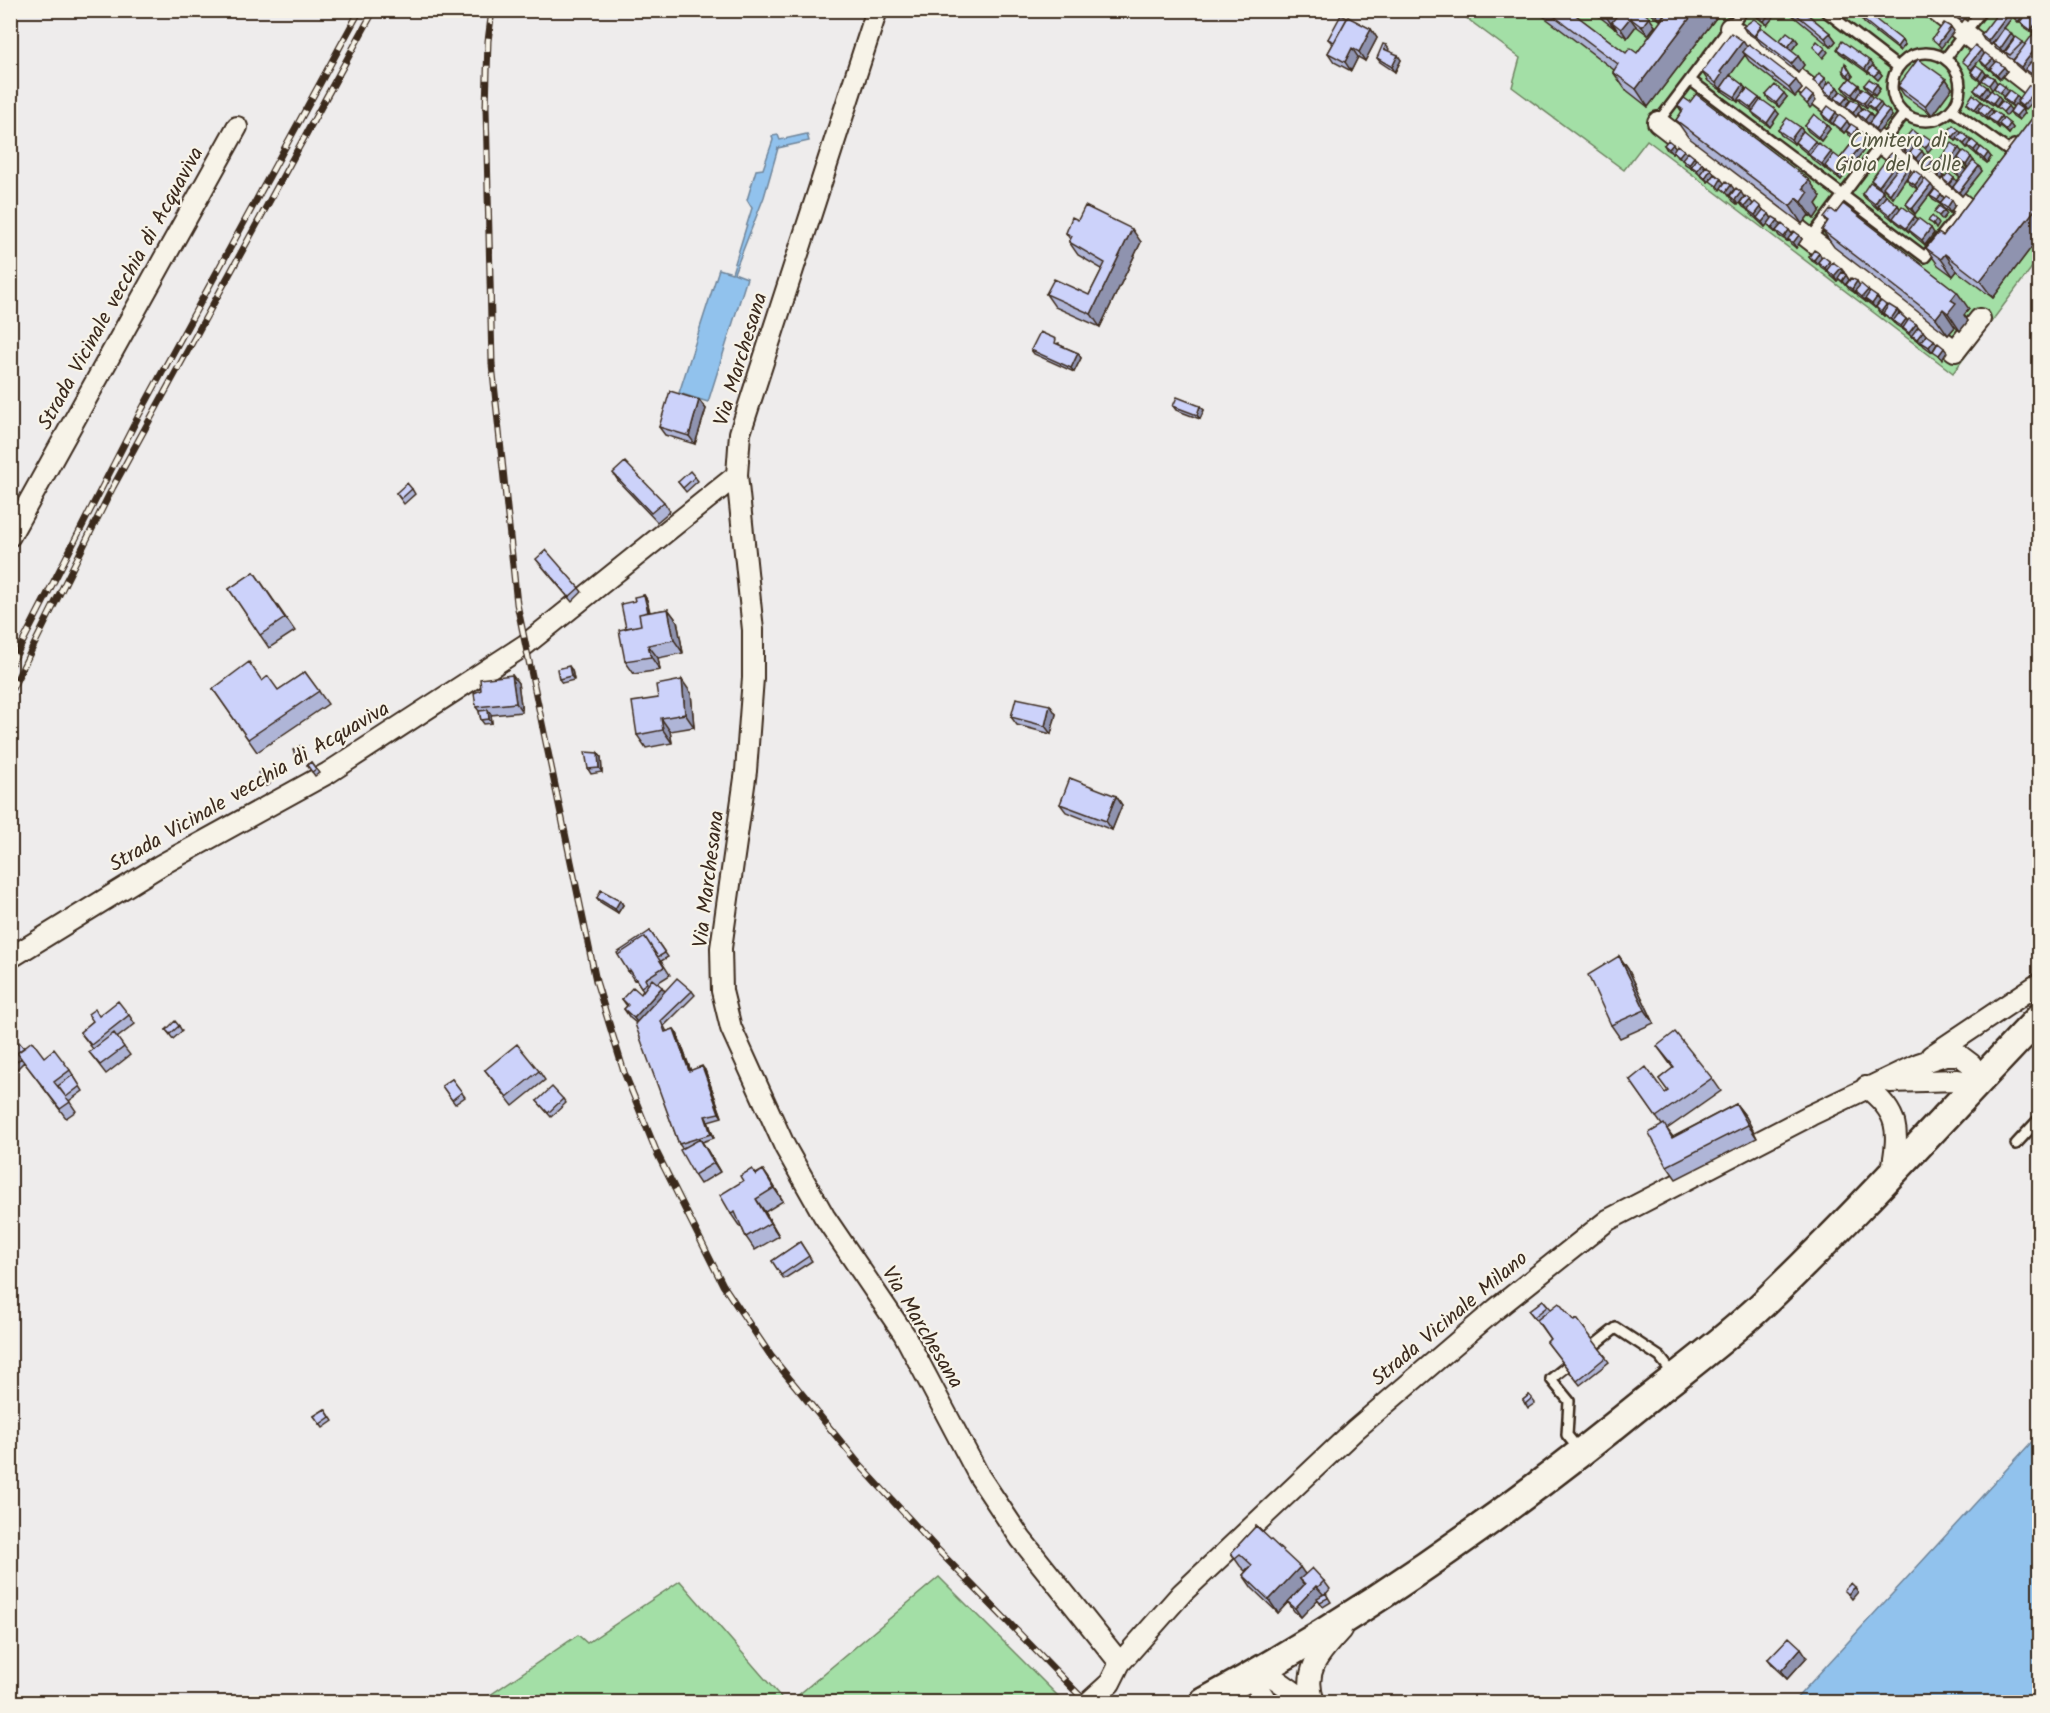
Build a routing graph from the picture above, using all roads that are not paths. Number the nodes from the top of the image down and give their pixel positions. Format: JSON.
{"nodes":[{"id":1,"x":877,"y":10,"type":"edge"},
{"id":2,"x":1743,"y":10,"type":"edge"},
{"id":3,"x":1824,"y":10,"type":"edge"},
{"id":4,"x":1935,"y":10,"type":"edge"},
{"id":5,"x":1982,"y":10,"type":"edge"},
{"id":6,"x":1730,"y":28,"type":"junction"},
{"id":7,"x":1965,"y":33,"type":"junction"},
{"id":8,"x":1945,"y":59,"type":"junction"},
{"id":9,"x":1899,"y":67,"type":"junction"},
{"id":10,"x":1690,"y":80,"type":"junction"},
{"id":11,"x":2040,"y":92,"type":"edge"},
{"id":12,"x":1952,"y":110,"type":"junction"},
{"id":13,"x":1904,"y":114,"type":"junction"},
{"id":14,"x":1659,"y":122,"type":"joint"},
{"id":15,"x":237,"y":127,"type":"dead end"},
{"id":16,"x":2021,"y":135,"type":"edge"},
{"id":17,"x":1882,"y":144,"type":"junction"},
{"id":18,"x":1843,"y":195,"type":"junction"},
{"id":19,"x":1968,"y":203,"type":"joint"},
{"id":20,"x":1810,"y":239,"type":"junction"},
{"id":21,"x":1980,"y":319,"type":"dead end"},
{"id":22,"x":737,"y":475,"type":"junction"},
{"id":23,"x":10,"y":536,"type":"edge"},
{"id":24,"x":10,"y":958,"type":"edge"},
{"id":25,"x":2040,"y":983,"type":"edge"},
{"id":26,"x":2040,"y":1017,"type":"edge"},
{"id":27,"x":1918,"y":1064,"type":"junction"},
{"id":28,"x":1978,"y":1081,"type":"junction"},
{"id":29,"x":1866,"y":1088,"type":"junction"},
{"id":30,"x":2040,"y":1118,"type":"edge"},
{"id":31,"x":2016,"y":1144,"type":"dead end"},
{"id":32,"x":1892,"y":1170,"type":"junction"},
{"id":33,"x":1676,"y":1377,"type":"junction"},
{"id":34,"x":1581,"y":1453,"type":"junction"},
{"id":35,"x":1362,"y":1607,"type":"junction"},
{"id":36,"x":1120,"y":1663,"type":"junction"},
{"id":37,"x":1258,"y":1671,"type":"junction"},
{"id":38,"x":1089,"y":1702,"type":"edge"},
{"id":39,"x":1204,"y":1702,"type":"edge"},
{"id":40,"x":1267,"y":1702,"type":"edge"},
{"id":41,"x":1308,"y":1702,"type":"edge"},
{"id":42,"x":1314,"y":1702,"type":"edge"}],
"edges":[{"from":1,"to":22,"type":"street","name":"Via Marchesana"},
{"from":2,"to":6,"type":"lane"},
{"from":3,"to":9,"type":"lane"},
{"from":4,"to":7,"type":"street"},
{"from":5,"to":7,"type":"lane"},
{"from":6,"to":10,"type":"lane"},
{"from":6,"to":17,"type":"street"},
{"from":7,"to":8,"type":"lane"},
{"from":7,"to":11,"type":"street"},
{"from":8,"to":9,"type":"lane"},
{"from":8,"to":12,"type":"lane"},
{"from":9,"to":13,"type":"lane"},
{"from":10,"to":14,"type":"lane"},
{"from":10,"to":18,"type":"lane"},
{"from":12,"to":13,"type":"lane"},
{"from":12,"to":16,"type":"lane"},
{"from":13,"to":17,"type":"lane"},
{"from":14,"to":20,"type":"street"},
{"from":15,"to":23,"type":"street","name":"Strada Vicinale vecchia di Acquaviva"},
{"from":17,"to":18,"type":"lane"},
{"from":17,"to":19,"type":"street"},
{"from":18,"to":19,"type":"lane"},
{"from":18,"to":20,"type":"lane"},
{"from":20,"to":21,"type":"street"},
{"from":22,"to":24,"type":"street","name":"Strada Vicinale vecchia di Acquaviva"},
{"from":22,"to":36,"type":"street","name":"Via Marchesana"},
{"from":25,"to":27,"type":"street"},
{"from":26,"to":28,"type":"main road"},
{"from":27,"to":28,"type":"street"},
{"from":27,"to":29,"type":"street"},
{"from":28,"to":29,"type":"street"},
{"from":28,"to":32,"type":"main road"},
{"from":29,"to":32,"type":"street"},
{"from":29,"to":36,"type":"street","name":"Strada Vicinale Milano"},
{"from":30,"to":31,"type":"lane"},
{"from":32,"to":33,"type":"main road"},
{"from":33,"to":34,"type":"main road"},
{"from":33,"to":34,"type":"lane"},
{"from":34,"to":35,"type":"main road"},
{"from":35,"to":37,"type":"main road"},
{"from":35,"to":42,"type":"street"},
{"from":36,"to":38,"type":"street","name":"Strada Vicinale Milano"},
{"from":37,"to":39,"type":"main road"},
{"from":37,"to":40,"type":"street"},
{"from":37,"to":41,"type":"street"}]}
